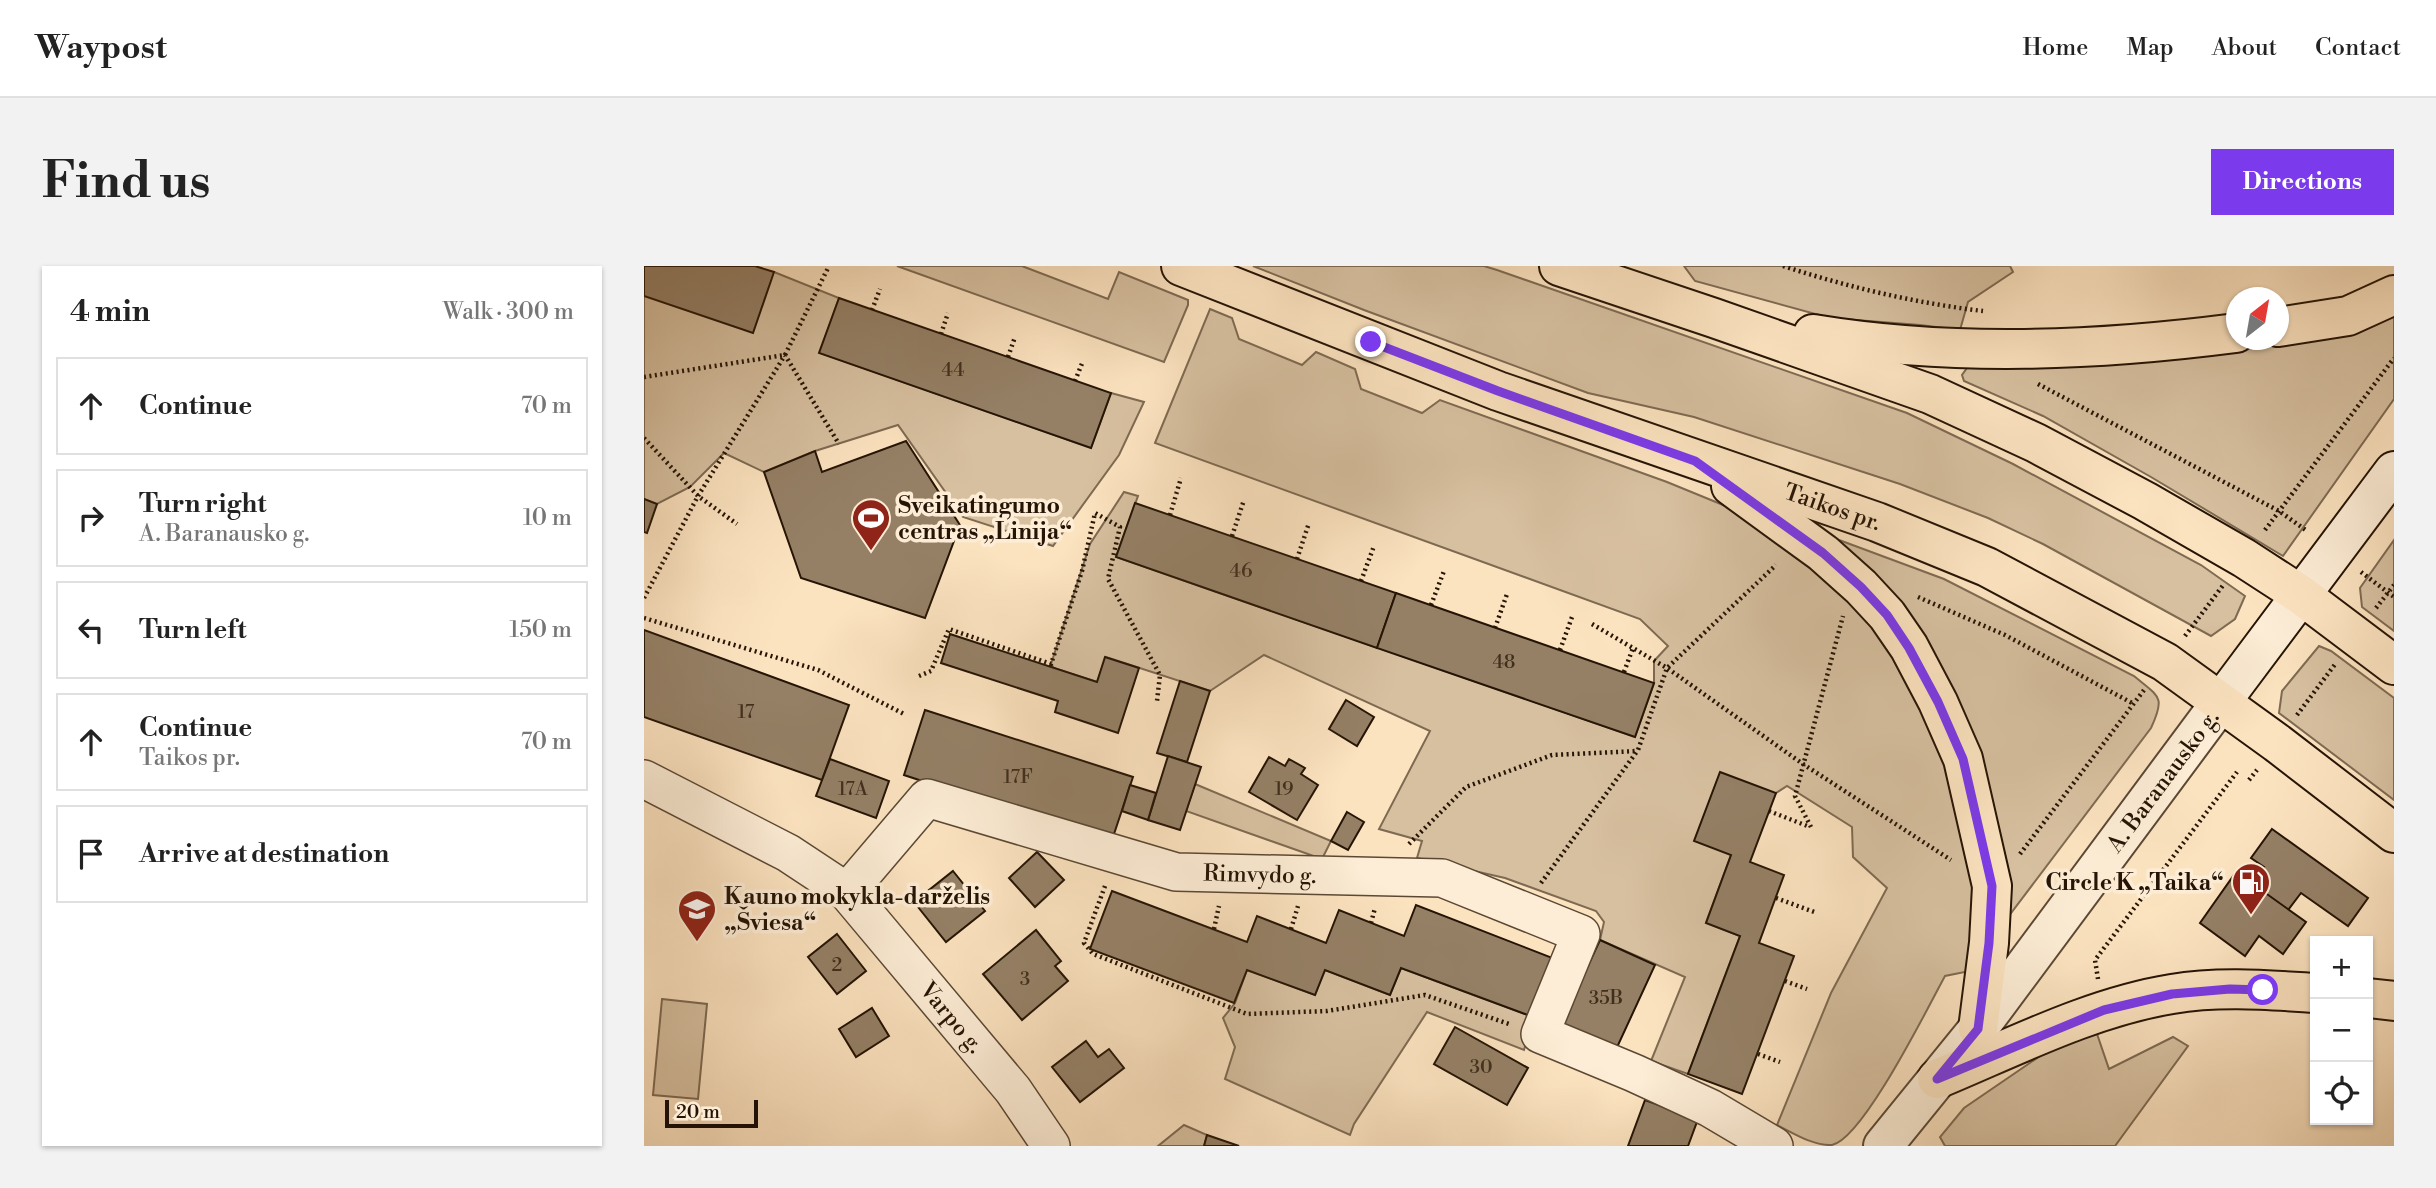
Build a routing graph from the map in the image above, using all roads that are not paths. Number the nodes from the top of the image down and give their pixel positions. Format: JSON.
{"nodes":[{"id":1,"x":1181,"y":266,"type":"edge"},
{"id":2,"x":1559,"y":266,"type":"edge"},
{"id":3,"x":2394,"y":295,"type":"edge"},
{"id":4,"x":1714,"y":317,"type":"junction"},
{"id":5,"x":2289,"y":325,"type":"edge"},
{"id":6,"x":2226,"y":333,"type":"edge"},
{"id":7,"x":1695,"y":461,"type":"junction"},
{"id":8,"x":2394,"y":471,"type":"edge"},
{"id":9,"x":2301,"y":595,"type":"junction"},
{"id":10,"x":2394,"y":664,"type":"edge"},
{"id":11,"x":2221,"y":702,"type":"junction"},
{"id":12,"x":644,"y":779,"type":"edge"},
{"id":13,"x":2394,"y":832,"type":"edge"},
{"id":14,"x":847,"y":892,"type":"junction"},
{"id":15,"x":2310,"y":993,"type":"edge"},
{"id":16,"x":2373,"y":999,"type":"edge"},
{"id":17,"x":2394,"y":1001,"type":"edge"},
{"id":18,"x":1978,"y":1029,"type":"junction"},
{"id":19,"x":1937,"y":1079,"type":"junction"},
{"id":20,"x":1051,"y":1146,"type":"edge"},
{"id":21,"x":1774,"y":1146,"type":"edge"},
{"id":22,"x":1884,"y":1146,"type":"edge"}],
"edges":[{"from":1,"to":7,"type":"main road","name":"Taikos pr."},
{"from":2,"to":4,"type":"main road"},
{"from":3,"to":5,"type":"main road"},
{"from":4,"to":6,"type":"main road"},
{"from":4,"to":9,"type":"main road"},
{"from":7,"to":11,"type":"main road","name":"Taikos pr."},
{"from":7,"to":18,"type":"main road"},
{"from":8,"to":9,"type":"street","name":"A. Baranausko g."},
{"from":9,"to":10,"type":"main road"},
{"from":9,"to":11,"type":"street","name":"A. Baranausko g."},
{"from":11,"to":13,"type":"main road","name":"Taikos pr."},
{"from":11,"to":18,"type":"street","name":"A. Baranausko g."},
{"from":12,"to":14,"type":"street"},
{"from":14,"to":20,"type":"street","name":"Varpo g."},
{"from":14,"to":21,"type":"street","name":"Rimvydo g."},
{"from":15,"to":19,"type":"main road"},
{"from":16,"to":17,"type":"main road"},
{"from":18,"to":19,"type":"street","name":"A. Baranausko g."},
{"from":19,"to":22,"type":"street","name":"A. Baranausko g."}]}
